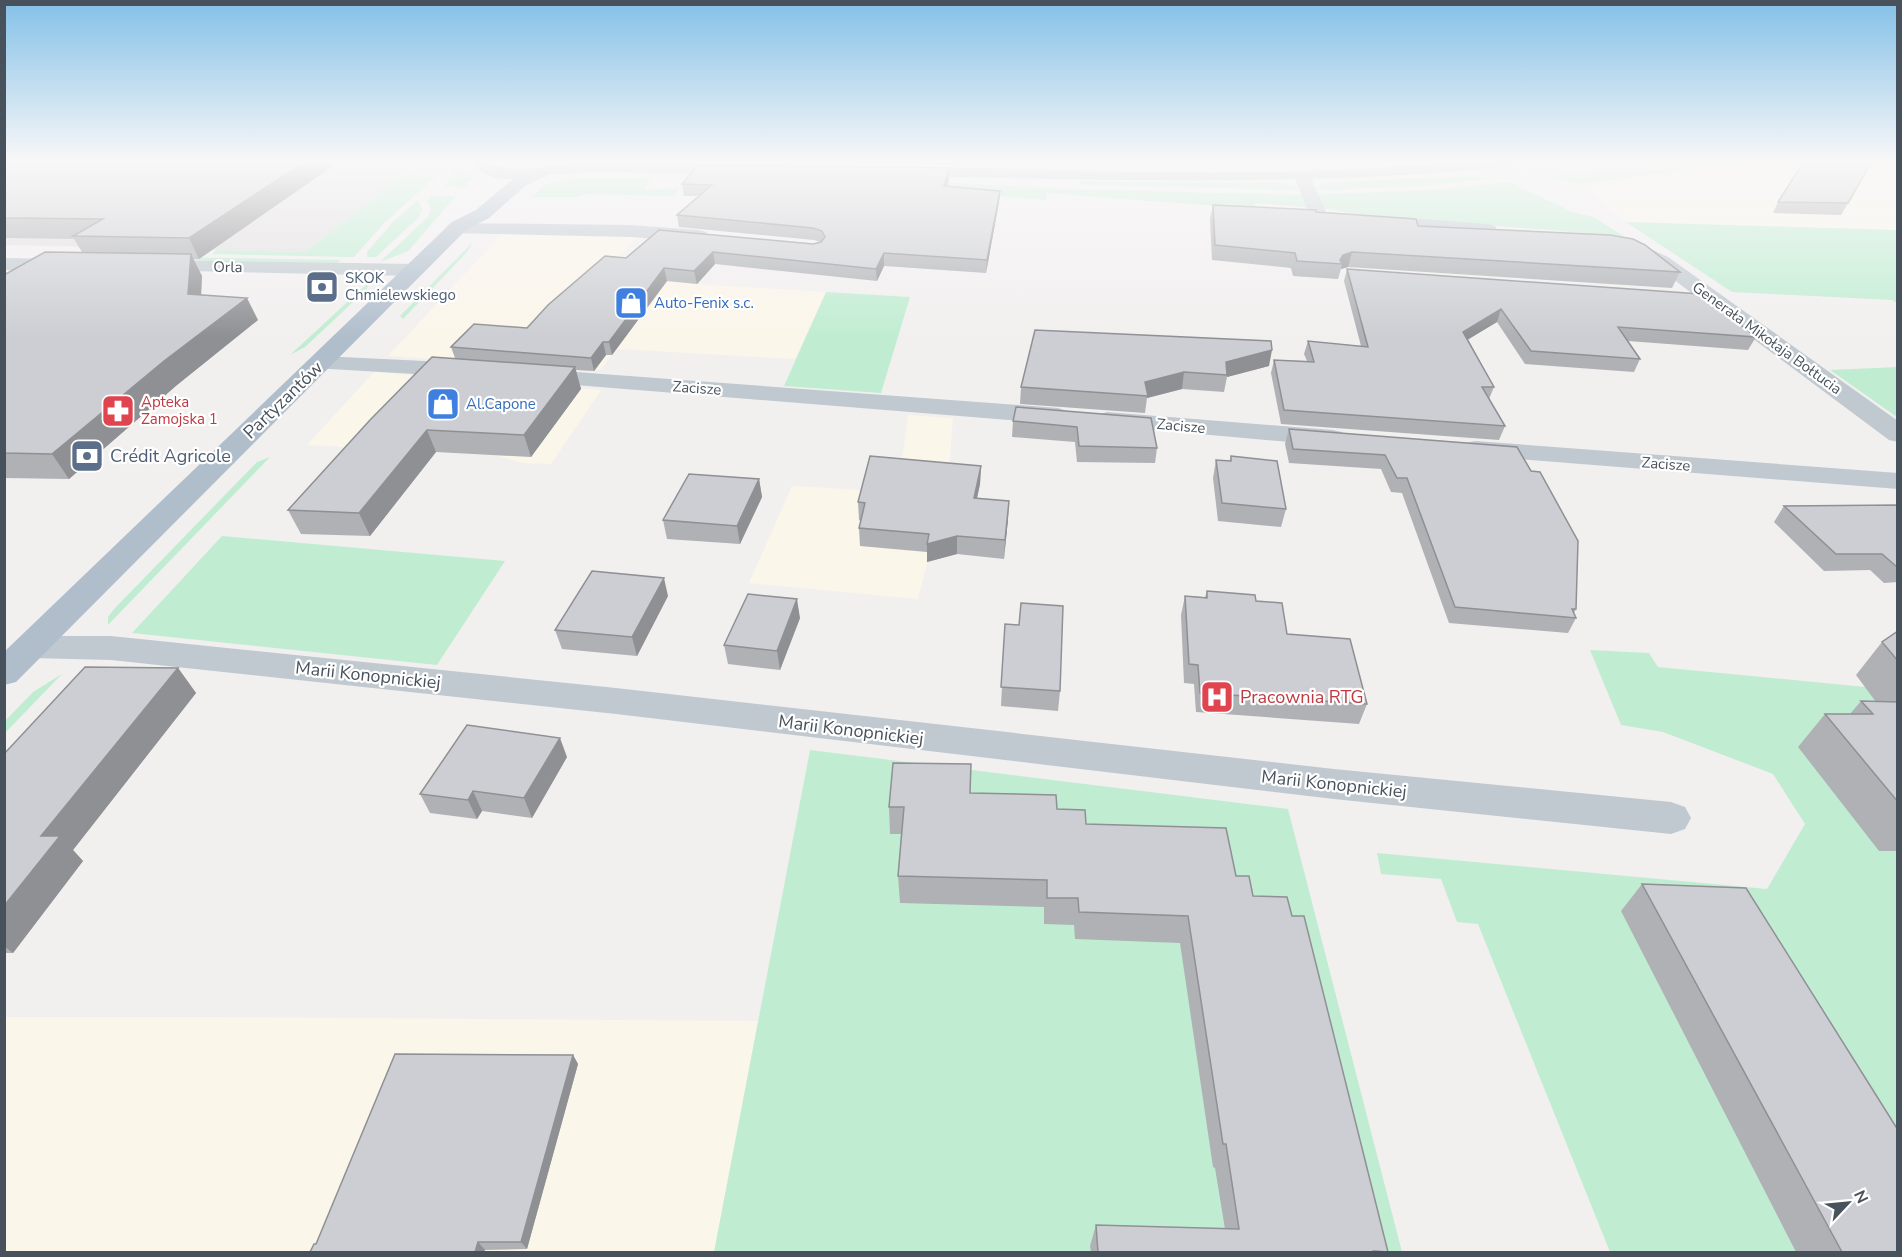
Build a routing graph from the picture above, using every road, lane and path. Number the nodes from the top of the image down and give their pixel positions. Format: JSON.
{"nodes":[{"id":1,"x":457,"y":220,"type":"edge"},
{"id":2,"x":474,"y":220,"type":"edge"},
{"id":3,"x":1352,"y":220,"type":"edge"},
{"id":4,"x":457,"y":228,"type":"junction"},
{"id":5,"x":1504,"y":232,"type":"edge"},
{"id":6,"x":716,"y":238,"type":"edge"},
{"id":7,"x":1629,"y":245,"type":"edge"},
{"id":8,"x":4,"y":264,"type":"edge"},
{"id":9,"x":83,"y":265,"type":"edge"},
{"id":10,"x":130,"y":266,"type":"edge"},
{"id":11,"x":415,"y":270,"type":"junction"},
{"id":12,"x":1678,"y":297,"type":"edge"},
{"id":13,"x":1713,"y":299,"type":"junction"},
{"id":14,"x":321,"y":363,"type":"junction"},
{"id":15,"x":1898,"y":435,"type":"edge"},
{"id":16,"x":1354,"y":440,"type":"edge"},
{"id":17,"x":1448,"y":447,"type":"edge"},
{"id":18,"x":1898,"y":482,"type":"edge"},
{"id":19,"x":31,"y":647,"type":"junction"},
{"id":20,"x":4,"y":673,"type":"edge"},
{"id":21,"x":1671,"y":818,"type":"dead end"}],
"edges":[{"from":1,"to":4,"type":"main road"},
{"from":2,"to":4,"type":"main road","name":"Partyzantów"},
{"from":3,"to":5,"type":"street"},
{"from":4,"to":6,"type":"street"},
{"from":4,"to":11,"type":"main road","name":"Partyzantów"},
{"from":7,"to":13,"type":"street","name":"Generała Mikołaja Bołtucia"},
{"from":8,"to":9,"type":"street"},
{"from":10,"to":11,"type":"street","name":"Orla"},
{"from":11,"to":14,"type":"main road","name":"Partyzantów"},
{"from":12,"to":13,"type":"street"},
{"from":13,"to":15,"type":"street","name":"Generała Mikołaja Bołtucia"},
{"from":14,"to":16,"type":"street","name":"Zacisze"},
{"from":14,"to":19,"type":"main road","name":"Partyzantów"},
{"from":17,"to":18,"type":"street","name":"Zacisze"},
{"from":19,"to":20,"type":"main road","name":"Partyzantów"},
{"from":19,"to":21,"type":"street","name":"Marii Konopnickiej"}]}
